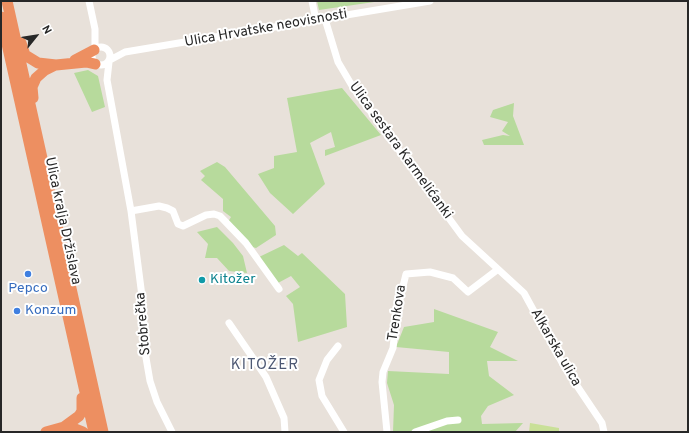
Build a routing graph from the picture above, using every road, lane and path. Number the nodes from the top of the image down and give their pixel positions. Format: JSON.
{"nodes":[{"id":1,"x":6,"y":1,"type":"edge"},
{"id":2,"x":89,"y":1,"type":"edge"},
{"id":3,"x":312,"y":1,"type":"edge"},
{"id":4,"x":430,"y":1,"type":"edge"},
{"id":5,"x":1,"y":17,"type":"edge"},
{"id":6,"x":326,"y":18,"type":"junction"},
{"id":7,"x":316,"y":20,"type":"junction"},
{"id":8,"x":13,"y":29,"type":"junction"},
{"id":9,"x":100,"y":49,"type":"junction"},
{"id":10,"x":125,"y":52,"type":"junction"},
{"id":11,"x":109,"y":61,"type":"junction"},
{"id":12,"x":70,"y":62,"type":"junction"},
{"id":13,"x":56,"y":64,"type":"junction"},
{"id":14,"x":96,"y":64,"type":"junction"},
{"id":15,"x":107,"y":80,"type":"junction"},
{"id":16,"x":34,"y":125,"type":"junction"},
{"id":17,"x":131,"y":210,"type":"junction"},
{"id":18,"x":498,"y":270,"type":"junction"},
{"id":19,"x":280,"y":289,"type":"dead end"},
{"id":20,"x":230,"y":323,"type":"dead end"},
{"id":21,"x":338,"y":346,"type":"dead end"},
{"id":22,"x":83,"y":384,"type":"junction"},
{"id":23,"x":458,"y":420,"type":"dead end"},
{"id":24,"x":64,"y":427,"type":"junction"},
{"id":25,"x":46,"y":432,"type":"edge"},
{"id":26,"x":83,"y":432,"type":"edge"},
{"id":27,"x":94,"y":432,"type":"edge"},
{"id":28,"x":103,"y":432,"type":"edge"},
{"id":29,"x":172,"y":432,"type":"edge"},
{"id":30,"x":285,"y":432,"type":"edge"},
{"id":31,"x":344,"y":432,"type":"edge"},
{"id":32,"x":388,"y":432,"type":"edge"},
{"id":33,"x":415,"y":432,"type":"edge"},
{"id":34,"x":604,"y":432,"type":"edge"}],
"edges":[{"from":1,"to":8,"type":"highway","name":"Ulica kralja Držislava"},
{"from":2,"to":9,"type":"street"},
{"from":3,"to":7,"type":"street"},
{"from":4,"to":6,"type":"street","name":"Ulica Hrvatske neovisnosti"},
{"from":5,"to":22,"type":"highway","name":"Ulica kralja Držislava"},
{"from":6,"to":7,"type":"street","name":"Ulica Hrvatske neovisnosti"},
{"from":6,"to":18,"type":"street","name":"Ulica sestara Karmelićanki"},
{"from":7,"to":10,"type":"street","name":"Ulica Hrvatske neovisnosti"},
{"from":8,"to":13,"type":"highway"},
{"from":8,"to":16,"type":"highway","name":"Ulica kralja Držislava"},
{"from":9,"to":10,"type":"street","name":"Ulica Hrvatske neovisnosti"},
{"from":9,"to":11,"type":"street"},
{"from":9,"to":12,"type":"highway"},
{"from":9,"to":14,"type":"street"},
{"from":10,"to":11,"type":"street","name":"Ulica Hrvatske neovisnosti"},
{"from":11,"to":14,"type":"street"},
{"from":11,"to":15,"type":"street","name":"Stobrečka"},
{"from":12,"to":13,"type":"highway"},
{"from":12,"to":14,"type":"highway"},
{"from":13,"to":16,"type":"highway"},
{"from":14,"to":15,"type":"street","name":"Stobrečka"},
{"from":15,"to":17,"type":"street","name":"Stobrečka"},
{"from":16,"to":28,"type":"highway","name":"Ulica kralja Držislava"},
{"from":17,"to":19,"type":"street"},
{"from":17,"to":29,"type":"street","name":"Stobrečka"},
{"from":18,"to":32,"type":"street","name":"Trenkova"},
{"from":18,"to":34,"type":"street","name":"Alkarska ulica"},
{"from":20,"to":30,"type":"street"},
{"from":21,"to":31,"type":"street"},
{"from":22,"to":24,"type":"highway"},
{"from":22,"to":27,"type":"highway","name":"Ulica kralja Držislava"},
{"from":23,"to":33,"type":"street"},
{"from":24,"to":25,"type":"highway"},
{"from":24,"to":26,"type":"highway"}]}
